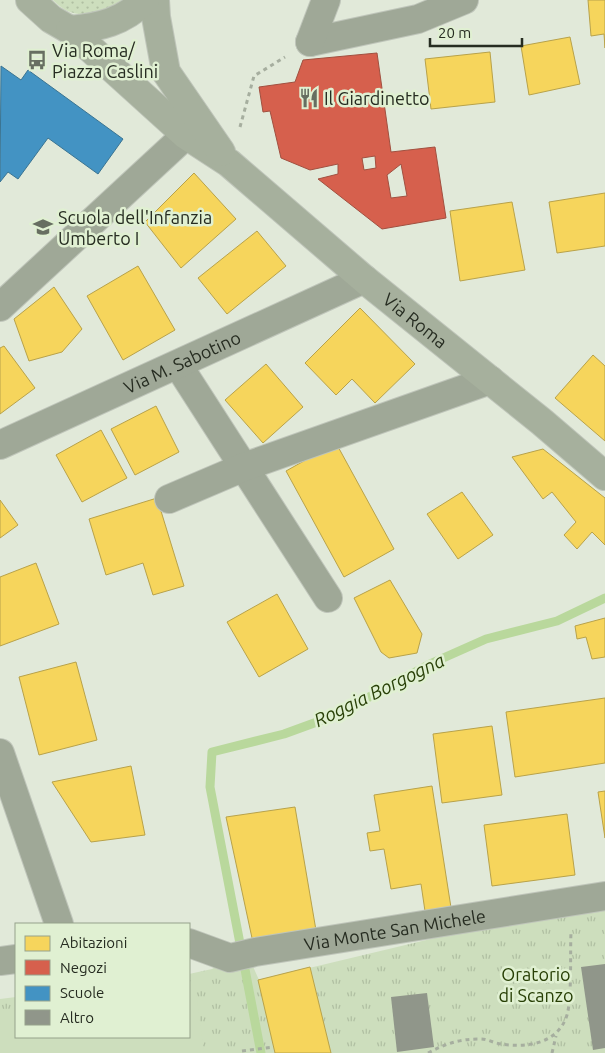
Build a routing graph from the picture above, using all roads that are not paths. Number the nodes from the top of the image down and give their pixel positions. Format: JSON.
{"nodes":[{"id":1,"x":30,"y":0,"type":"edge"},
{"id":2,"x":145,"y":0,"type":"edge"},
{"id":3,"x":155,"y":0,"type":"edge"},
{"id":4,"x":326,"y":0,"type":"edge"},
{"id":5,"x":464,"y":0,"type":"edge"},
{"id":6,"x":70,"y":30,"type":"junction"},
{"id":7,"x":186,"y":135,"type":"junction"},
{"id":8,"x":229,"y":163,"type":"junction"},
{"id":9,"x":364,"y":279,"type":"junction"},
{"id":10,"x":0,"y":307,"type":"edge"},
{"id":11,"x":178,"y":365,"type":"junction"},
{"id":12,"x":490,"y":380,"type":"junction"},
{"id":13,"x":0,"y":445,"type":"edge"},
{"id":14,"x":244,"y":468,"type":"junction"},
{"id":15,"x":605,"y":476,"type":"edge"},
{"id":16,"x":169,"y":499,"type":"dead end"},
{"id":17,"x":328,"y":598,"type":"dead end"},
{"id":18,"x":0,"y":753,"type":"edge"},
{"id":19,"x":605,"y":896,"type":"edge"},
{"id":20,"x":58,"y":923,"type":"edge"},
{"id":21,"x":190,"y":943,"type":"edge"},
{"id":22,"x":15,"y":959,"type":"edge"},
{"id":23,"x":0,"y":961,"type":"edge"}],
"edges":[{"from":1,"to":6,"type":"street","name":"Via Roma"},
{"from":2,"to":6,"type":"street"},
{"from":3,"to":8,"type":"street","name":"Via Roma"},
{"from":4,"to":5,"type":"street"},
{"from":6,"to":7,"type":"street","name":"Via Roma"},
{"from":7,"to":8,"type":"street","name":"Via Roma"},
{"from":7,"to":10,"type":"street"},
{"from":8,"to":9,"type":"street","name":"Via Roma"},
{"from":9,"to":11,"type":"street","name":"Via M. Sabotino"},
{"from":9,"to":12,"type":"street","name":"Via Roma"},
{"from":11,"to":13,"type":"street","name":"Via M. Sabotino"},
{"from":11,"to":14,"type":"street"},
{"from":12,"to":14,"type":"street"},
{"from":12,"to":15,"type":"street","name":"Via Roma"},
{"from":14,"to":16,"type":"street"},
{"from":14,"to":17,"type":"street"},
{"from":18,"to":20,"type":"street"},
{"from":19,"to":21,"type":"street","name":"Via Monte San Michele"},
{"from":22,"to":23,"type":"street"}]}
